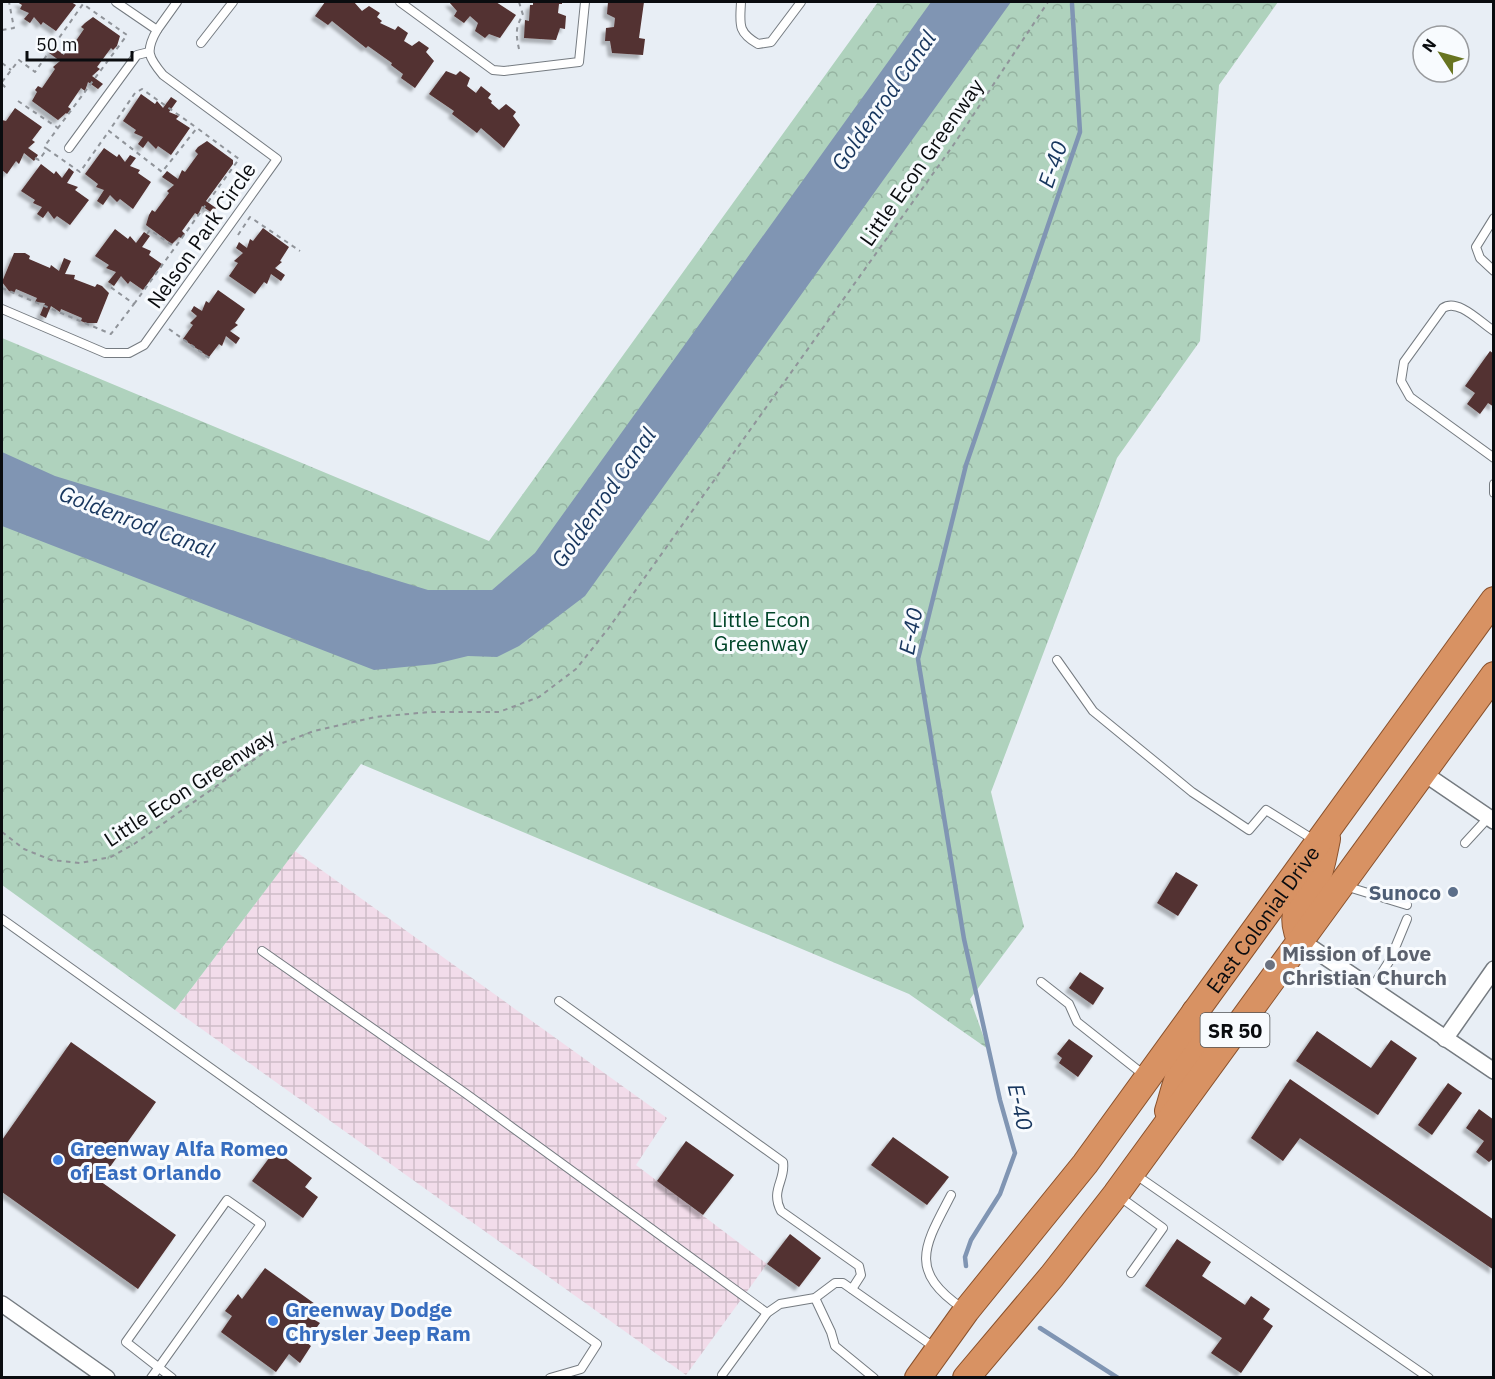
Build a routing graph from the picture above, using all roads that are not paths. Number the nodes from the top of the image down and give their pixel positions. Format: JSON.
{"nodes":[{"id":1,"x":116,"y":2,"type":"edge"},
{"id":2,"x":177,"y":2,"type":"edge"},
{"id":3,"x":232,"y":2,"type":"edge"},
{"id":4,"x":400,"y":2,"type":"edge"},
{"id":5,"x":585,"y":2,"type":"edge"},
{"id":6,"x":741,"y":2,"type":"edge"},
{"id":7,"x":801,"y":2,"type":"edge"},
{"id":8,"x":157,"y":30,"type":"junction"},
{"id":9,"x":201,"y":43,"type":"dead end"},
{"id":10,"x":149,"y":52,"type":"junction"},
{"id":11,"x":69,"y":148,"type":"dead end"},
{"id":12,"x":1494,"y":218,"type":"edge"},
{"id":13,"x":1494,"y":271,"type":"edge"},
{"id":14,"x":2,"y":309,"type":"edge"},
{"id":15,"x":1494,"y":331,"type":"edge"},
{"id":16,"x":1494,"y":458,"type":"edge"},
{"id":17,"x":1494,"y":484,"type":"edge"},
{"id":18,"x":1494,"y":493,"type":"edge"},
{"id":19,"x":1494,"y":600,"type":"edge"},
{"id":20,"x":1057,"y":660,"type":"dead end"},
{"id":21,"x":1494,"y":675,"type":"edge"},
{"id":22,"x":1422,"y":772,"type":"junction"},
{"id":23,"x":1491,"y":820,"type":"edge"},
{"id":24,"x":1324,"y":834,"type":"junction"},
{"id":25,"x":1465,"y":843,"type":"dead end"},
{"id":26,"x":1340,"y":885,"type":"junction"},
{"id":27,"x":1407,"y":905,"type":"dead end"},
{"id":28,"x":2,"y":919,"type":"edge"},
{"id":29,"x":1407,"y":919,"type":"dead end"},
{"id":30,"x":1300,"y":940,"type":"junction"},
{"id":31,"x":262,"y":951,"type":"dead end"},
{"id":32,"x":1494,"y":969,"type":"edge"},
{"id":33,"x":1041,"y":982,"type":"dead end"},
{"id":34,"x":1372,"y":988,"type":"junction"},
{"id":35,"x":558,"y":1001,"type":"dead end"},
{"id":36,"x":1195,"y":1012,"type":"junction"},
{"id":37,"x":1445,"y":1039,"type":"junction"},
{"id":38,"x":1494,"y":1071,"type":"edge"},
{"id":39,"x":1148,"y":1077,"type":"junction"},
{"id":40,"x":1160,"y":1134,"type":"junction"},
{"id":41,"x":1132,"y":1172,"type":"junction"},
{"id":42,"x":1116,"y":1194,"type":"junction"},
{"id":43,"x":951,"y":1195,"type":"dead end"},
{"id":44,"x":1131,"y":1273,"type":"dead end"},
{"id":45,"x":852,"y":1289,"type":"junction"},
{"id":46,"x":815,"y":1298,"type":"junction"},
{"id":47,"x":2,"y":1304,"type":"edge"},
{"id":48,"x":966,"y":1311,"type":"junction"},
{"id":49,"x":767,"y":1313,"type":"junction"},
{"id":50,"x":938,"y":1350,"type":"junction"},
{"id":51,"x":159,"y":1367,"type":"junction"},
{"id":52,"x":722,"y":1375,"type":"dead end"},
{"id":53,"x":107,"y":1377,"type":"edge"},
{"id":54,"x":151,"y":1377,"type":"edge"},
{"id":55,"x":172,"y":1377,"type":"edge"},
{"id":56,"x":550,"y":1377,"type":"edge"},
{"id":57,"x":873,"y":1377,"type":"edge"},
{"id":58,"x":918,"y":1377,"type":"edge"},
{"id":59,"x":966,"y":1377,"type":"edge"},
{"id":60,"x":1430,"y":1377,"type":"edge"}],
"edges":[{"from":1,"to":8,"type":"lane"},
{"from":2,"to":8,"type":"lane"},
{"from":3,"to":9,"type":"lane"},
{"from":4,"to":5,"type":"lane"},
{"from":6,"to":7,"type":"lane"},
{"from":8,"to":10,"type":"lane"},
{"from":10,"to":11,"type":"lane"},
{"from":10,"to":14,"type":"lane","name":"Nelson Park Circle"},
{"from":12,"to":13,"type":"lane"},
{"from":15,"to":16,"type":"lane"},
{"from":17,"to":18,"type":"lane"},
{"from":19,"to":24,"type":"highway","name":"East Colonial Drive","number":"SR 50"},
{"from":20,"to":24,"type":"lane"},
{"from":21,"to":22,"type":"highway","name":"East Colonial Drive","number":"SR 50"},
{"from":22,"to":23,"type":"street"},
{"from":22,"to":26,"type":"highway","name":"East Colonial Drive","number":"SR 50"},
{"from":23,"to":25,"type":"lane"},
{"from":24,"to":30,"type":"highway"},
{"from":24,"to":36,"type":"highway","name":"East Colonial Drive","number":"SR 50"},
{"from":26,"to":27,"type":"lane"},
{"from":26,"to":30,"type":"highway","name":"East Colonial Drive","number":"SR 50"},
{"from":28,"to":56,"type":"lane"},
{"from":29,"to":34,"type":"lane"},
{"from":30,"to":34,"type":"street"},
{"from":30,"to":40,"type":"highway","name":"East Colonial Drive","number":"SR 50"},
{"from":31,"to":49,"type":"lane"},
{"from":32,"to":37,"type":"street"},
{"from":33,"to":39,"type":"lane"},
{"from":34,"to":37,"type":"street"},
{"from":35,"to":45,"type":"lane"},
{"from":36,"to":39,"type":"highway","name":"East Colonial Drive","number":"SR 50"},
{"from":36,"to":40,"type":"highway"},
{"from":37,"to":38,"type":"street"},
{"from":39,"to":48,"type":"highway","name":"East Colonial Drive","number":"SR 50"},
{"from":40,"to":41,"type":"highway","name":"East Colonial Drive","number":"SR 50"},
{"from":41,"to":42,"type":"highway","name":"East Colonial Drive","number":"SR 50"},
{"from":41,"to":60,"type":"lane"},
{"from":42,"to":44,"type":"lane"},
{"from":42,"to":59,"type":"highway","name":"East Colonial Drive","number":"SR 50"},
{"from":43,"to":48,"type":"lane"},
{"from":45,"to":46,"type":"lane"},
{"from":45,"to":50,"type":"lane"},
{"from":46,"to":49,"type":"lane"},
{"from":46,"to":57,"type":"lane"},
{"from":47,"to":53,"type":"street"},
{"from":48,"to":50,"type":"highway","name":"East Colonial Drive","number":"SR 50"},
{"from":49,"to":52,"type":"lane"},
{"from":50,"to":58,"type":"highway","name":"East Colonial Drive","number":"SR 50"},
{"from":51,"to":51,"type":"lane"},
{"from":51,"to":54,"type":"lane"},
{"from":51,"to":55,"type":"lane"}]}
